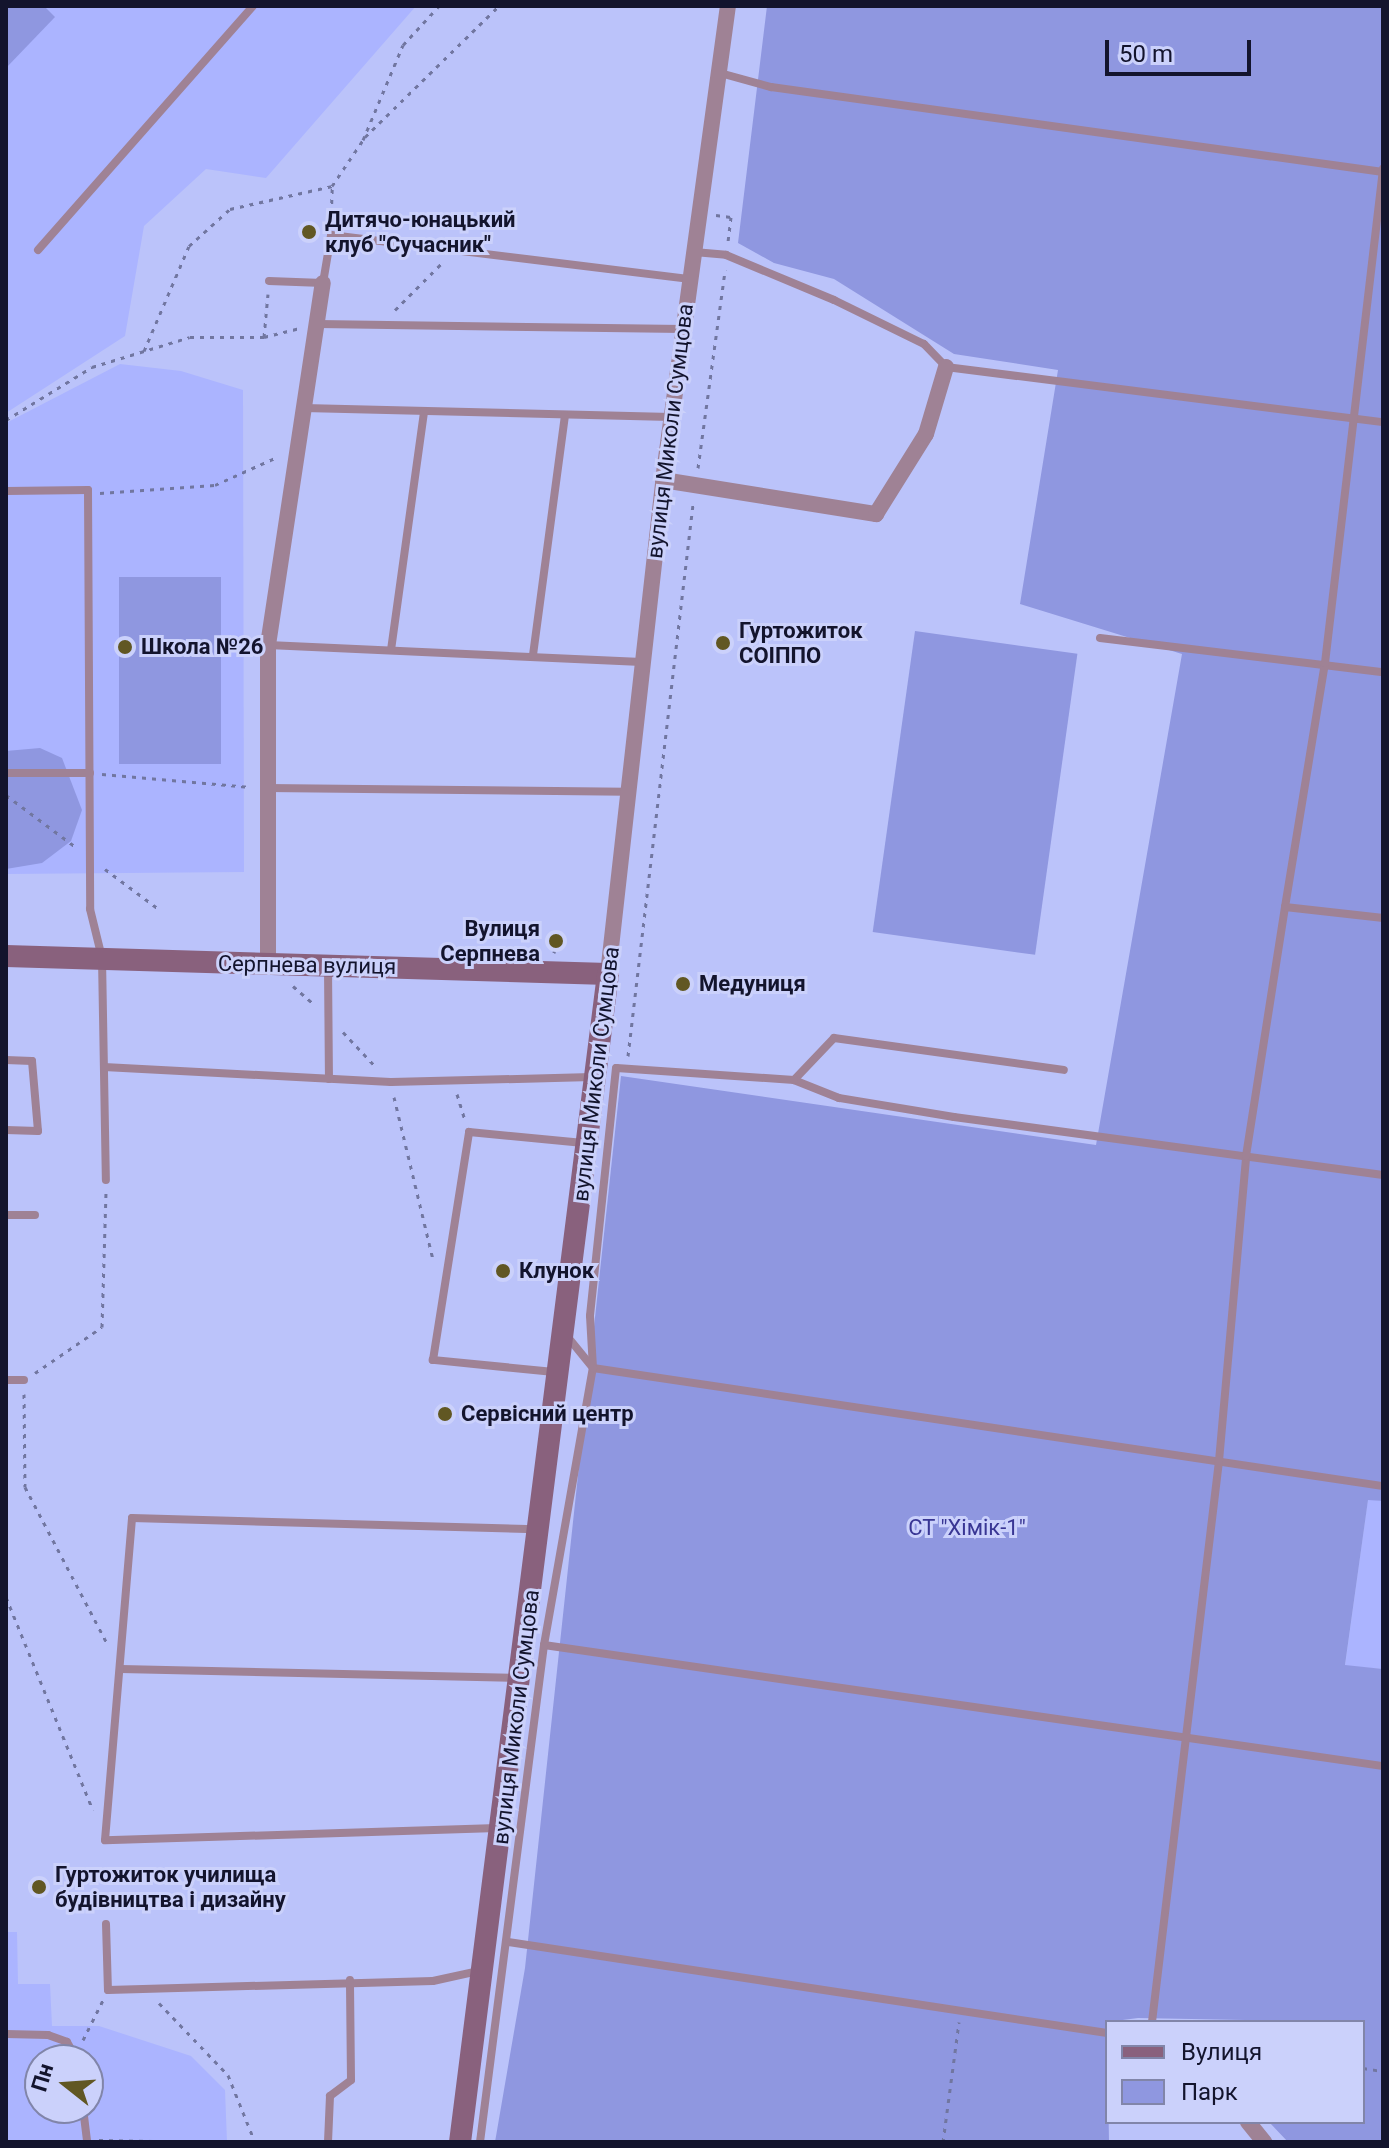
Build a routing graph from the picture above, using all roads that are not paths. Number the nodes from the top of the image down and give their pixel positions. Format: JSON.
{"nodes":[{"id":1,"x":253,"y":6,"type":"edge"},
{"id":2,"x":728,"y":6,"type":"edge"},
{"id":3,"x":718,"y":72,"type":"junction"},
{"id":4,"x":1383,"y":171,"type":"edge"},
{"id":5,"x":38,"y":250,"type":"dead end"},
{"id":6,"x":693,"y":252,"type":"junction"},
{"id":7,"x":690,"y":279,"type":"junction"},
{"id":8,"x":269,"y":281,"type":"road end"},
{"id":9,"x":323,"y":283,"type":"junction"},
{"id":10,"x":317,"y":324,"type":"junction"},
{"id":11,"x":683,"y":329,"type":"junction"},
{"id":12,"x":946,"y":367,"type":"junction"},
{"id":13,"x":304,"y":408,"type":"junction"},
{"id":14,"x":424,"y":411,"type":"junction"},
{"id":15,"x":565,"y":415,"type":"junction"},
{"id":16,"x":671,"y":417,"type":"junction"},
{"id":17,"x":1350,"y":417,"type":"junction"},
{"id":18,"x":1383,"y":422,"type":"edge"},
{"id":19,"x":663,"y":480,"type":"junction"},
{"id":20,"x":6,"y":491,"type":"edge"},
{"id":21,"x":1100,"y":638,"type":"dead end"},
{"id":22,"x":268,"y":645,"type":"junction"},
{"id":23,"x":391,"y":650,"type":"junction"},
{"id":24,"x":533,"y":655,"type":"junction"},
{"id":25,"x":642,"y":662,"type":"junction"},
{"id":26,"x":1325,"y":663,"type":"junction"},
{"id":27,"x":1383,"y":672,"type":"edge"},
{"id":28,"x":6,"y":773,"type":"edge"},
{"id":29,"x":90,"y":773,"type":"junction"},
{"id":30,"x":265,"y":788,"type":"junction"},
{"id":31,"x":626,"y":792,"type":"junction"},
{"id":32,"x":1285,"y":907,"type":"junction"},
{"id":33,"x":1383,"y":918,"type":"edge"},
{"id":34,"x":6,"y":956,"type":"edge"},
{"id":35,"x":102,"y":958,"type":"junction"},
{"id":36,"x":268,"y":965,"type":"junction"},
{"id":37,"x":328,"y":966,"type":"junction"},
{"id":38,"x":608,"y":974,"type":"junction"},
{"id":39,"x":6,"y":1060,"type":"edge"},
{"id":40,"x":104,"y":1067,"type":"junction"},
{"id":41,"x":604,"y":1069,"type":"junction"},
{"id":42,"x":1064,"y":1070,"type":"dead end"},
{"id":43,"x":329,"y":1079,"type":"junction"},
{"id":44,"x":794,"y":1080,"type":"junction"},
{"id":45,"x":6,"y":1130,"type":"edge"},
{"id":46,"x":588,"y":1144,"type":"junction"},
{"id":47,"x":1246,"y":1156,"type":"junction"},
{"id":48,"x":1383,"y":1175,"type":"edge"},
{"id":49,"x":106,"y":1180,"type":"road end"},
{"id":50,"x":6,"y":1215,"type":"edge"},
{"id":51,"x":35,"y":1215,"type":"dead end"},
{"id":52,"x":565,"y":1333,"type":"junction"},
{"id":53,"x":593,"y":1368,"type":"junction"},
{"id":54,"x":559,"y":1373,"type":"junction"},
{"id":55,"x":6,"y":1380,"type":"edge"},
{"id":56,"x":24,"y":1380,"type":"road end"},
{"id":57,"x":1219,"y":1461,"type":"junction"},
{"id":58,"x":1383,"y":1486,"type":"edge"},
{"id":59,"x":540,"y":1529,"type":"junction"},
{"id":60,"x":544,"y":1645,"type":"junction"},
{"id":61,"x":121,"y":1669,"type":"junction"},
{"id":62,"x":520,"y":1678,"type":"junction"},
{"id":63,"x":1182,"y":1736,"type":"junction"},
{"id":64,"x":1383,"y":1766,"type":"edge"},
{"id":65,"x":501,"y":1828,"type":"junction"},
{"id":66,"x":106,"y":1924,"type":"dead end"},
{"id":67,"x":508,"y":1942,"type":"junction"},
{"id":68,"x":482,"y":1970,"type":"junction"},
{"id":69,"x":350,"y":1980,"type":"junction"},
{"id":70,"x":1152,"y":2020,"type":"edge"},
{"id":71,"x":1105,"y":2033,"type":"edge"},
{"id":72,"x":6,"y":2034,"type":"edge"},
{"id":73,"x":60,"y":2044,"type":"edge"},
{"id":74,"x":1250,"y":2124,"type":"edge"},
{"id":75,"x":328,"y":2142,"type":"edge"},
{"id":76,"x":460,"y":2142,"type":"edge"},
{"id":77,"x":480,"y":2142,"type":"edge"},
{"id":78,"x":1264,"y":2142,"type":"edge"}],
"edges":[{"from":1,"to":5,"type":"lane"},
{"from":2,"to":3,"type":"street","name":"вулиця Миколи Сумцова"},
{"from":3,"to":4,"type":"lane"},
{"from":3,"to":6,"type":"street","name":"вулиця Миколи Сумцова"},
{"from":4,"to":17,"type":"lane"},
{"from":6,"to":7,"type":"street","name":"вулиця Миколи Сумцова"},
{"from":6,"to":12,"type":"lane"},
{"from":7,"to":9,"type":"lane"},
{"from":7,"to":11,"type":"street","name":"вулиця Миколи Сумцова"},
{"from":8,"to":9,"type":"lane"},
{"from":9,"to":10,"type":"street"},
{"from":10,"to":11,"type":"lane"},
{"from":10,"to":13,"type":"street"},
{"from":11,"to":16,"type":"street","name":"вулиця Миколи Сумцова"},
{"from":12,"to":17,"type":"lane"},
{"from":12,"to":19,"type":"street"},
{"from":13,"to":14,"type":"lane"},
{"from":13,"to":22,"type":"street"},
{"from":14,"to":15,"type":"lane"},
{"from":14,"to":23,"type":"lane"},
{"from":15,"to":16,"type":"lane"},
{"from":15,"to":24,"type":"lane"},
{"from":16,"to":19,"type":"street","name":"вулиця Миколи Сумцова"},
{"from":17,"to":18,"type":"lane"},
{"from":17,"to":26,"type":"lane"},
{"from":19,"to":25,"type":"street","name":"вулиця Миколи Сумцова"},
{"from":20,"to":29,"type":"lane"},
{"from":21,"to":26,"type":"lane"},
{"from":22,"to":23,"type":"lane"},
{"from":22,"to":30,"type":"street"},
{"from":23,"to":24,"type":"lane"},
{"from":24,"to":25,"type":"lane"},
{"from":25,"to":31,"type":"street","name":"вулиця Миколи Сумцова"},
{"from":26,"to":27,"type":"lane"},
{"from":26,"to":32,"type":"lane"},
{"from":28,"to":29,"type":"lane"},
{"from":29,"to":35,"type":"lane"},
{"from":30,"to":31,"type":"lane"},
{"from":30,"to":36,"type":"street"},
{"from":31,"to":38,"type":"street","name":"вулиця Миколи Сумцова"},
{"from":32,"to":33,"type":"lane"},
{"from":32,"to":47,"type":"lane"},
{"from":34,"to":35,"type":"street","name":"Серпнева вулиця"},
{"from":35,"to":36,"type":"street","name":"Серпнева вулиця"},
{"from":35,"to":40,"type":"lane"},
{"from":36,"to":37,"type":"street","name":"Серпнева вулиця"},
{"from":37,"to":38,"type":"street","name":"Серпнева вулиця"},
{"from":37,"to":43,"type":"lane"},
{"from":38,"to":41,"type":"street","name":"вулиця Миколи Сумцова"},
{"from":39,"to":45,"type":"lane"},
{"from":40,"to":43,"type":"lane"},
{"from":40,"to":49,"type":"lane"},
{"from":41,"to":43,"type":"lane"},
{"from":41,"to":44,"type":"lane"},
{"from":41,"to":46,"type":"street","name":"вулиця Миколи Сумцова"},
{"from":41,"to":53,"type":"lane"},
{"from":42,"to":44,"type":"lane"},
{"from":44,"to":47,"type":"lane"},
{"from":46,"to":52,"type":"street","name":"вулиця Миколи Сумцова"},
{"from":46,"to":54,"type":"lane"},
{"from":47,"to":48,"type":"lane"},
{"from":47,"to":57,"type":"lane"},
{"from":50,"to":51,"type":"lane"},
{"from":52,"to":53,"type":"lane"},
{"from":52,"to":54,"type":"street","name":"вулиця Миколи Сумцова"},
{"from":53,"to":57,"type":"lane"},
{"from":53,"to":60,"type":"lane"},
{"from":54,"to":59,"type":"street","name":"вулиця Миколи Сумцова"},
{"from":55,"to":56,"type":"lane"},
{"from":57,"to":58,"type":"lane"},
{"from":57,"to":63,"type":"lane"},
{"from":59,"to":61,"type":"lane"},
{"from":59,"to":62,"type":"street","name":"вулиця Миколи Сумцова"},
{"from":60,"to":63,"type":"lane"},
{"from":60,"to":67,"type":"lane"},
{"from":61,"to":62,"type":"lane"},
{"from":61,"to":65,"type":"lane"},
{"from":62,"to":65,"type":"street","name":"вулиця Миколи Сумцова"},
{"from":63,"to":64,"type":"lane"},
{"from":63,"to":70,"type":"lane"},
{"from":65,"to":68,"type":"street","name":"вулиця Миколи Сумцова"},
{"from":66,"to":69,"type":"lane"},
{"from":67,"to":71,"type":"lane"},
{"from":67,"to":77,"type":"lane"},
{"from":68,"to":69,"type":"lane"},
{"from":68,"to":76,"type":"street","name":"вулиця Миколи Сумцова"},
{"from":69,"to":75,"type":"lane"},
{"from":72,"to":73,"type":"lane"},
{"from":74,"to":78,"type":"street"}]}
